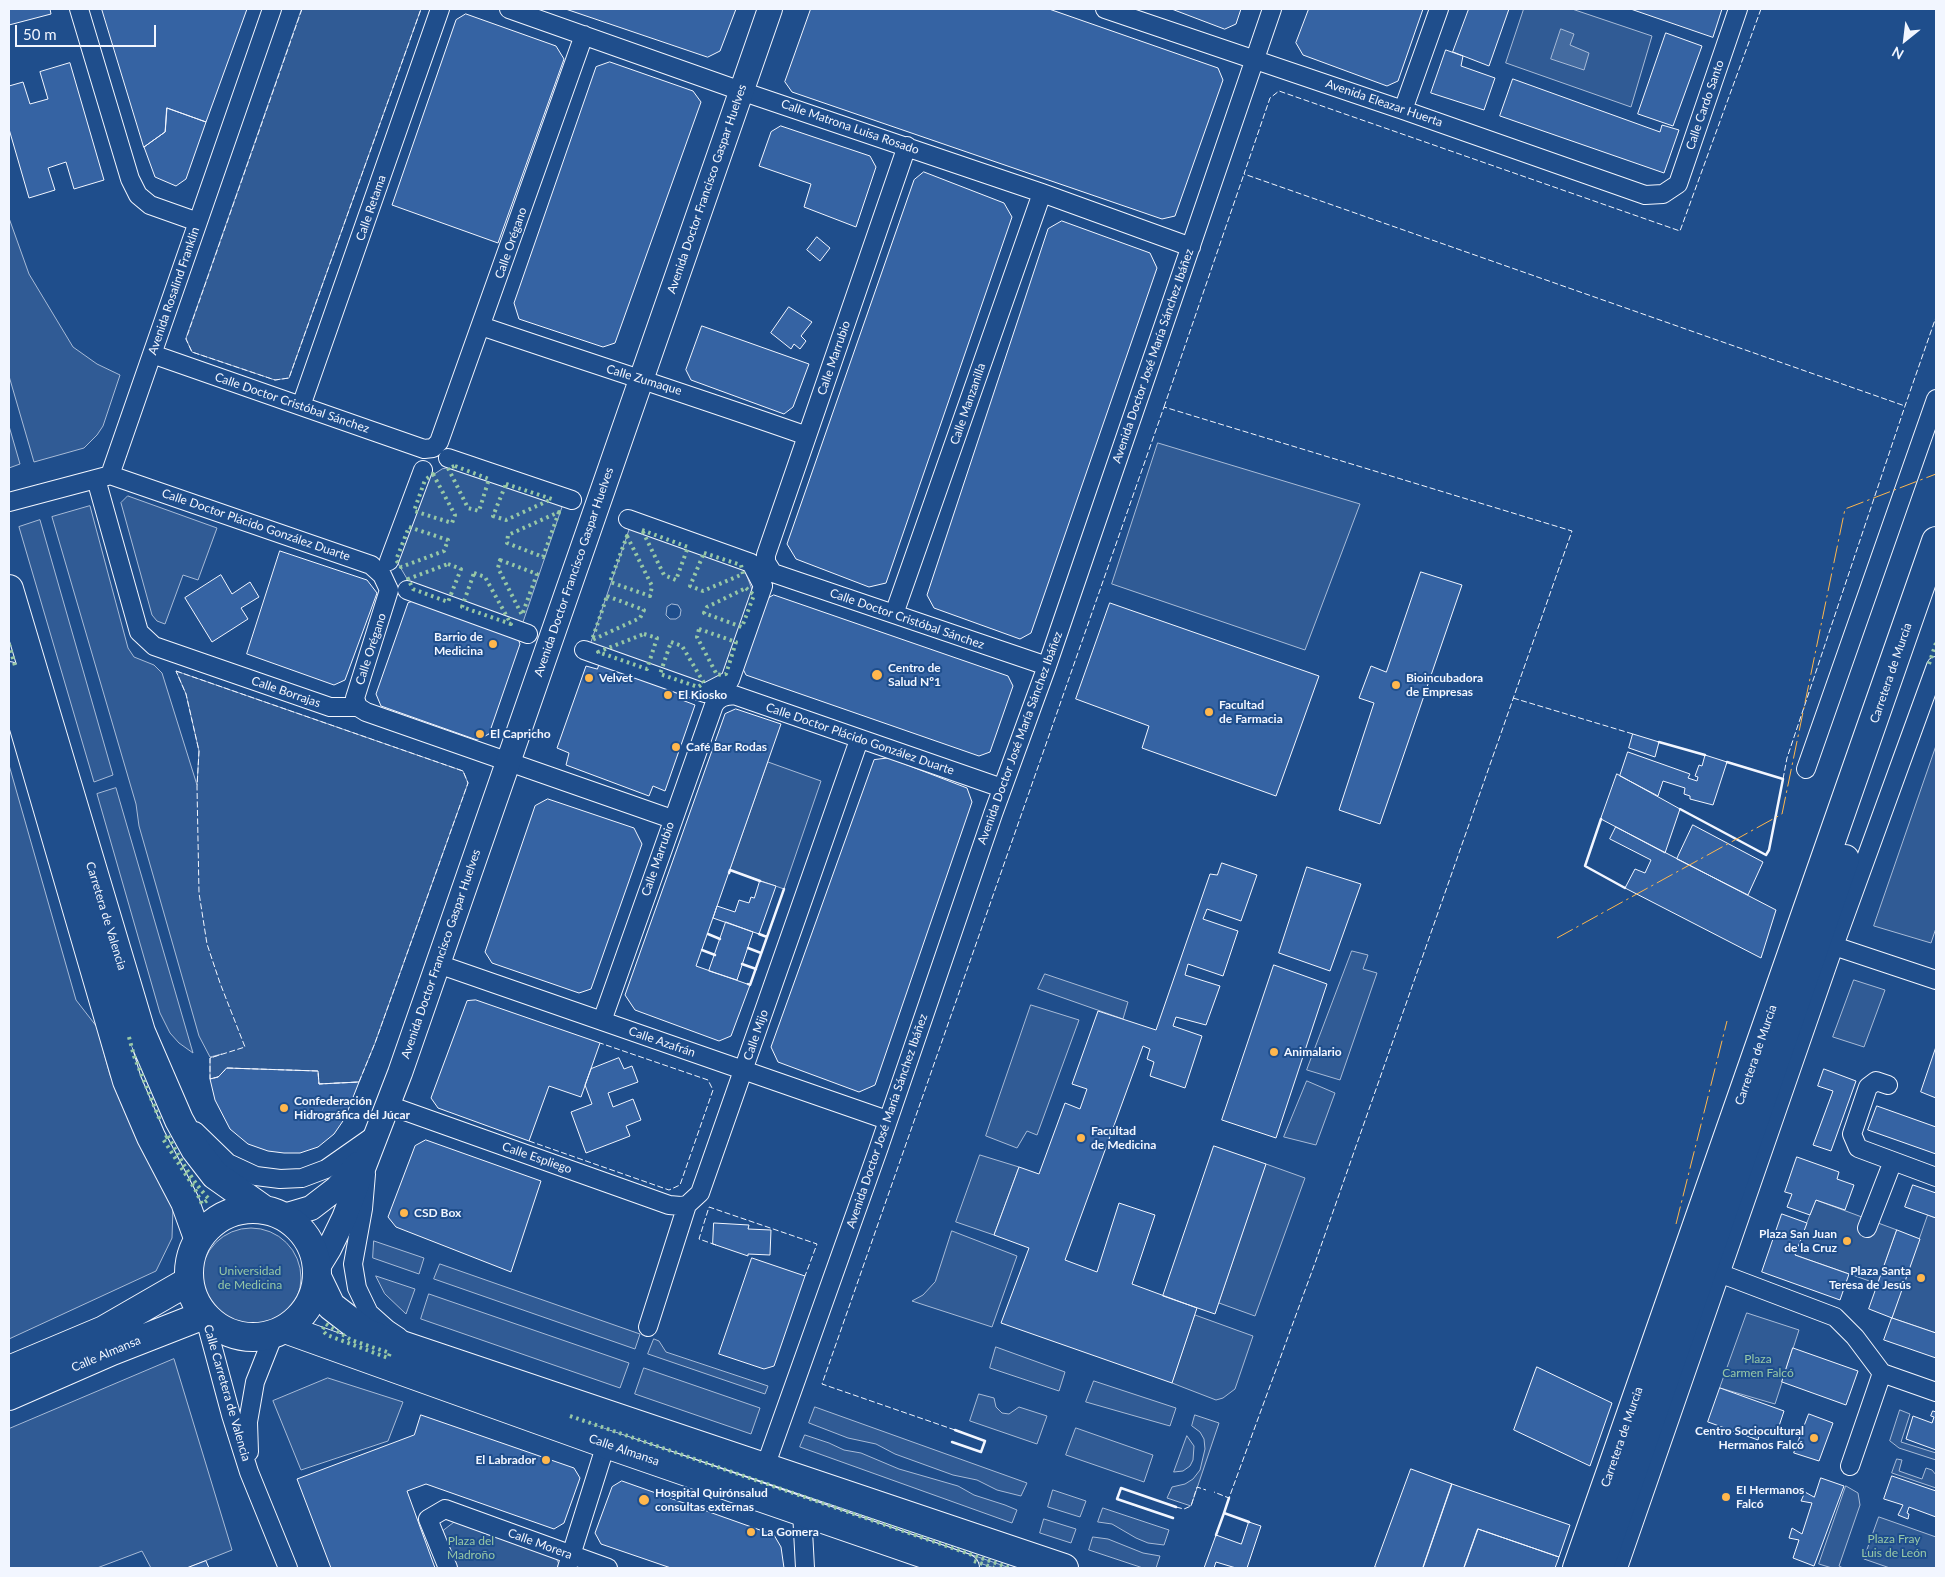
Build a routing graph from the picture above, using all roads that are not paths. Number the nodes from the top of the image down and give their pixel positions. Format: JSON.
{"nodes":[{"id":1,"x":79,"y":9,"type":"edge"},
{"id":2,"x":272,"y":9,"type":"edge"},
{"id":3,"x":440,"y":9,"type":"edge"},
{"id":4,"x":509,"y":9,"type":"edge"},
{"id":5,"x":770,"y":9,"type":"edge"},
{"id":6,"x":1105,"y":9,"type":"edge"},
{"id":7,"x":1272,"y":9,"type":"edge"},
{"id":8,"x":1438,"y":9,"type":"edge"},
{"id":9,"x":1738,"y":9,"type":"edge"},
{"id":10,"x":584,"y":35,"type":"junction"},
{"id":11,"x":1255,"y":59,"type":"junction"},
{"id":12,"x":741,"y":91,"type":"junction"},
{"id":13,"x":1403,"y":110,"type":"junction"},
{"id":14,"x":907,"y":146,"type":"junction"},
{"id":15,"x":1042,"y":193,"type":"junction"},
{"id":16,"x":1663,"y":194,"type":"joint"},
{"id":17,"x":198,"y":222,"type":"junction"},
{"id":18,"x":1191,"y":247,"type":"junction"},
{"id":19,"x":481,"y":326,"type":"junction"},
{"id":20,"x":152,"y":354,"type":"junction"},
{"id":21,"x":641,"y":380,"type":"junction"},
{"id":22,"x":1936,"y":399,"type":"edge"},
{"id":23,"x":301,"y":406,"type":"junction"},
{"id":24,"x":807,"y":436,"type":"junction"},
{"id":25,"x":433,"y":448,"type":"joint"},
{"id":26,"x":448,"y":458,"type":"dead end"},
{"id":27,"x":422,"y":470,"type":"dead end"},
{"id":28,"x":103,"y":477,"type":"junction"},
{"id":29,"x":572,"y":500,"type":"dead end"},
{"id":30,"x":9,"y":502,"type":"edge"},
{"id":31,"x":628,"y":519,"type":"dead end"},
{"id":32,"x":1936,"y":541,"type":"edge"},
{"id":33,"x":389,"y":561,"type":"dead end"},
{"id":34,"x":763,"y":572,"type":"junction"},
{"id":35,"x":9,"y":589,"type":"edge"},
{"id":36,"x":398,"y":590,"type":"junction"},
{"id":37,"x":1936,"y":598,"type":"edge"},
{"id":38,"x":894,"y":614,"type":"junction"},
{"id":39,"x":528,"y":634,"type":"dead end"},
{"id":40,"x":584,"y":650,"type":"dead end"},
{"id":41,"x":1046,"y":666,"type":"junction"},
{"id":42,"x":1936,"y":666,"type":"edge"},
{"id":43,"x":9,"y":676,"type":"edge"},
{"id":44,"x":716,"y":693,"type":"junction"},
{"id":45,"x":358,"y":707,"type":"junction"},
{"id":46,"x":859,"y":740,"type":"junction"},
{"id":47,"x":508,"y":762,"type":"junction"},
{"id":48,"x":1806,"y":769,"type":"dead end"},
{"id":49,"x":1002,"y":788,"type":"junction"},
{"id":50,"x":672,"y":819,"type":"junction"},
{"id":51,"x":1834,"y":946,"type":"junction"},
{"id":52,"x":438,"y":964,"type":"junction"},
{"id":53,"x":1936,"y":980,"type":"edge"},
{"id":54,"x":602,"y":1021,"type":"junction"},
{"id":55,"x":744,"y":1070,"type":"junction"},
{"id":56,"x":1888,"y":1085,"type":"dead end"},
{"id":57,"x":388,"y":1105,"type":"junction"},
{"id":58,"x":179,"y":1120,"type":"junction"},
{"id":59,"x":887,"y":1120,"type":"junction"},
{"id":60,"x":372,"y":1144,"type":"junction"},
{"id":61,"x":1892,"y":1161,"type":"junction"},
{"id":62,"x":1936,"y":1177,"type":"edge"},
{"id":63,"x":688,"y":1205,"type":"junction"},
{"id":64,"x":273,"y":1213,"type":"junction"},
{"id":65,"x":1867,"y":1228,"type":"dead end"},
{"id":66,"x":198,"y":1238,"type":"junction"},
{"id":67,"x":318,"y":1273,"type":"junction"},
{"id":68,"x":1720,"y":1274,"type":"junction"},
{"id":69,"x":189,"y":1281,"type":"junction"},
{"id":70,"x":204,"y":1315,"type":"junction"},
{"id":71,"x":648,"y":1327,"type":"dead end"},
{"id":72,"x":279,"y":1332,"type":"junction"},
{"id":73,"x":428,"y":1354,"type":"junction"},
{"id":74,"x":9,"y":1370,"type":"edge"},
{"id":75,"x":1882,"y":1373,"type":"junction"},
{"id":76,"x":1936,"y":1392,"type":"edge"},
{"id":77,"x":9,"y":1396,"type":"edge"},
{"id":78,"x":606,"y":1444,"type":"junction"},
{"id":79,"x":1850,"y":1466,"type":"dead end"},
{"id":80,"x":765,"y":1467,"type":"junction"},
{"id":81,"x":249,"y":1472,"type":"junction"},
{"id":82,"x":802,"y":1512,"type":"junction"},
{"id":83,"x":569,"y":1562,"type":"edge"},
{"id":84,"x":288,"y":1568,"type":"edge"},
{"id":85,"x":448,"y":1568,"type":"edge"},
{"id":86,"x":608,"y":1568,"type":"edge"},
{"id":87,"x":805,"y":1568,"type":"edge"},
{"id":88,"x":965,"y":1568,"type":"edge"},
{"id":89,"x":1064,"y":1568,"type":"edge"},
{"id":90,"x":1577,"y":1568,"type":"edge"},
{"id":91,"x":1599,"y":1568,"type":"edge"},
{"id":92,"x":1618,"y":1568,"type":"edge"}],
"edges":[{"from":1,"to":17,"type":"street"},
{"from":2,"to":17,"type":"street","name":"Avenida Rosalind Franklin"},
{"from":3,"to":23,"type":"street","name":"Calle Retama"},
{"from":4,"to":10,"type":"street","name":"Calle Matrona Luisa Rosado"},
{"from":5,"to":12,"type":"street","name":"Avenida Doctor Francisco Gaspar Huelves"},
{"from":6,"to":11,"type":"street","name":"Avenida Eleazar Huerta"},
{"from":7,"to":11,"type":"street","name":"Avenida Doctor José María Sánchez Ibáñez"},
{"from":8,"to":13,"type":"street"},
{"from":9,"to":16,"type":"street","name":"Calle Cardo Santo"},
{"from":10,"to":12,"type":"street","name":"Calle Matrona Luisa Rosado"},
{"from":10,"to":19,"type":"street","name":"Calle Orégano"},
{"from":11,"to":13,"type":"street","name":"Avenida Eleazar Huerta"},
{"from":11,"to":18,"type":"street","name":"Avenida Doctor José María Sánchez Ibáñez"},
{"from":12,"to":14,"type":"street","name":"Calle Matrona Luisa Rosado"},
{"from":12,"to":21,"type":"street","name":"Avenida Doctor Francisco Gaspar Huelves"},
{"from":13,"to":16,"type":"street","name":"Avenida Eleazar Huerta"},
{"from":14,"to":15,"type":"street","name":"Calle Matrona Luisa Rosado"},
{"from":14,"to":24,"type":"street","name":"Calle Marrubio"},
{"from":15,"to":18,"type":"street","name":"Calle Matrona Luisa Rosado"},
{"from":15,"to":38,"type":"street","name":"Calle Manzanilla"},
{"from":17,"to":20,"type":"street","name":"Avenida Rosalind Franklin"},
{"from":18,"to":41,"type":"street","name":"Avenida Doctor José María Sánchez Ibáñez"},
{"from":19,"to":21,"type":"street","name":"Calle Zumaque"},
{"from":19,"to":25,"type":"street","name":"Calle Orégano"},
{"from":20,"to":23,"type":"street","name":"Calle Doctor Cristóbal Sánchez"},
{"from":20,"to":28,"type":"street","name":"Avenida Rosalind Franklin"},
{"from":21,"to":24,"type":"street","name":"Calle Zumaque"},
{"from":21,"to":47,"type":"street","name":"Avenida Doctor Francisco Gaspar Huelves"},
{"from":22,"to":48,"type":"street"},
{"from":23,"to":25,"type":"street","name":"Calle Doctor Cristóbal Sánchez"},
{"from":24,"to":34,"type":"street","name":"Calle Marrubio"},
{"from":26,"to":29,"type":"street"},
{"from":27,"to":33,"type":"street"},
{"from":28,"to":30,"type":"street"},
{"from":28,"to":36,"type":"street","name":"Calle Doctor Plácido González Duarte"},
{"from":28,"to":45,"type":"street","name":"Calle Borrajas"},
{"from":31,"to":34,"type":"street","name":"Calle Doctor Cristóbal Sánchez"},
{"from":32,"to":90,"type":"main road","name":"Carretera de Murcia"},
{"from":34,"to":38,"type":"street","name":"Calle Doctor Cristóbal Sánchez"},
{"from":34,"to":44,"type":"street","name":"Calle Marrubio"},
{"from":35,"to":58,"type":"main road","name":"Carretera de Valencia"},
{"from":36,"to":39,"type":"street"},
{"from":36,"to":45,"type":"street","name":"Calle Orégano"},
{"from":37,"to":91,"type":"main road","name":"Carretera de Murcia"},
{"from":38,"to":41,"type":"street","name":"Calle Doctor Cristóbal Sánchez"},
{"from":40,"to":44,"type":"street","name":"Calle Doctor Plácido González Duarte"},
{"from":41,"to":49,"type":"street","name":"Avenida Doctor José María Sánchez Ibáñez"},
{"from":42,"to":51,"type":"street"},
{"from":43,"to":66,"type":"main road","name":"Carretera de Valencia"},
{"from":44,"to":46,"type":"street","name":"Calle Doctor Plácido González Duarte"},
{"from":44,"to":50,"type":"street","name":"Calle Marrubio"},
{"from":45,"to":47,"type":"street","name":"Calle Borrajas"},
{"from":46,"to":49,"type":"street","name":"Calle Doctor Plácido González Duarte"},
{"from":46,"to":55,"type":"street","name":"Calle Mijo"},
{"from":47,"to":50,"type":"street","name":"Calle Borrajas"},
{"from":47,"to":52,"type":"street","name":"Avenida Doctor Francisco Gaspar Huelves"},
{"from":49,"to":59,"type":"street","name":"Avenida Doctor José María Sánchez Ibáñez"},
{"from":50,"to":54,"type":"street","name":"Calle Marrubio"},
{"from":51,"to":53,"type":"street"},
{"from":51,"to":68,"type":"street"},
{"from":52,"to":54,"type":"street","name":"Calle Azafrán"},
{"from":52,"to":57,"type":"street","name":"Avenida Doctor Francisco Gaspar Huelves"},
{"from":54,"to":55,"type":"street","name":"Calle Azafrán"},
{"from":55,"to":59,"type":"street","name":"Calle Azafrán"},
{"from":55,"to":63,"type":"street","name":"Calle Mijo"},
{"from":56,"to":61,"type":"street"},
{"from":57,"to":60,"type":"street","name":"Avenida Doctor Francisco Gaspar Huelves"},
{"from":57,"to":63,"type":"street","name":"Calle Espliego"},
{"from":58,"to":60,"type":"street"},
{"from":58,"to":64,"type":"main road","name":"Carretera de Valencia"},
{"from":59,"to":80,"type":"street","name":"Avenida Doctor José María Sánchez Ibáñez"},
{"from":60,"to":64,"type":"street","name":"Avenida Doctor Francisco Gaspar Huelves"},
{"from":60,"to":67,"type":"street","name":"Avenida Doctor Francisco Gaspar Huelves"},
{"from":60,"to":73,"type":"street"},
{"from":61,"to":62,"type":"street"},
{"from":61,"to":65,"type":"street"},
{"from":63,"to":71,"type":"street","name":"Calle Mijo"},
{"from":64,"to":66,"type":"main road"},
{"from":64,"to":67,"type":"main road"},
{"from":66,"to":69,"type":"main road"},
{"from":67,"to":72,"type":"main road"},
{"from":67,"to":73,"type":"main road"},
{"from":68,"to":75,"type":"street"},
{"from":68,"to":92,"type":"street"},
{"from":69,"to":70,"type":"main road"},
{"from":69,"to":74,"type":"main road","name":"Calle Almansa"},
{"from":70,"to":72,"type":"main road"},
{"from":70,"to":77,"type":"main road","name":"Calle Almansa"},
{"from":70,"to":81,"type":"street","name":"Calle Carretera de Valencia"},
{"from":72,"to":78,"type":"main road","name":"Calle Almansa"},
{"from":72,"to":81,"type":"street","name":"Calle Carretera de Valencia"},
{"from":73,"to":80,"type":"main road"},
{"from":75,"to":76,"type":"street"},
{"from":75,"to":79,"type":"street"},
{"from":78,"to":82,"type":"main road","name":"Calle Almansa"},
{"from":78,"to":83,"type":"street"},
{"from":80,"to":89,"type":"main road"},
{"from":81,"to":84,"type":"street","name":"Calle Carretera de Valencia"},
{"from":82,"to":87,"type":"street"},
{"from":82,"to":88,"type":"main road","name":"Calle Almansa"},
{"from":83,"to":85,"type":"street","name":"Calle Morera"},
{"from":83,"to":86,"type":"street","name":"Calle Morera"}]}
